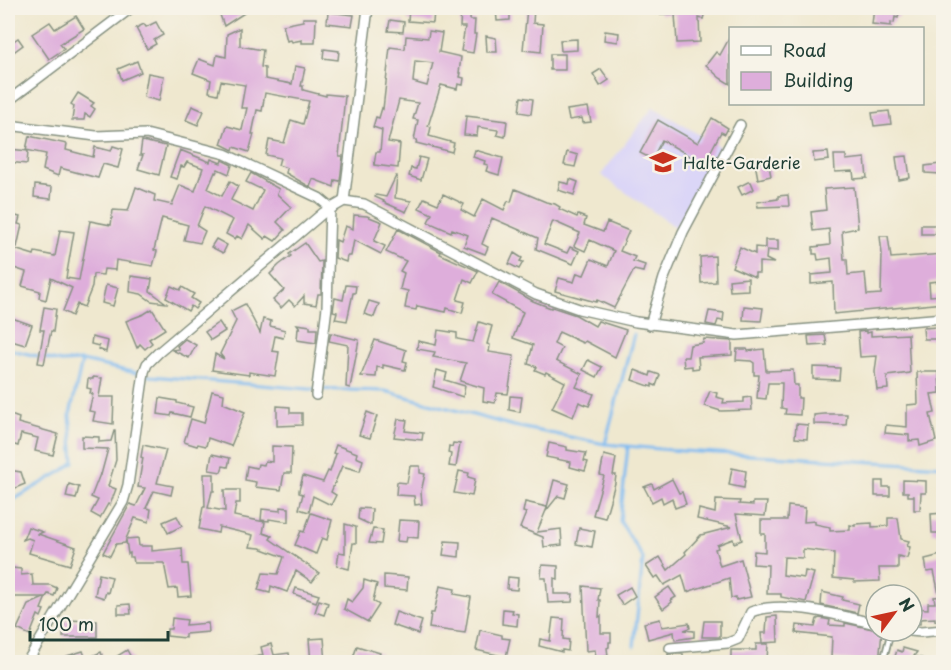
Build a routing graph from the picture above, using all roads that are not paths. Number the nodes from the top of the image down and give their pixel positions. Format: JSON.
{"nodes":[{"id":1,"x":130,"y":8,"type":"edge"},
{"id":2,"x":368,"y":8,"type":"edge"},
{"id":3,"x":8,"y":102,"type":"edge"},
{"id":4,"x":8,"y":125,"type":"edge"},
{"id":5,"x":741,"y":125,"type":"dead end"},
{"id":6,"x":344,"y":201,"type":"junction"},
{"id":7,"x":330,"y":207,"type":"junction"},
{"id":8,"x":944,"y":318,"type":"edge"},
{"id":9,"x":650,"y":325,"type":"junction"},
{"id":10,"x":317,"y":390,"type":"dead end"},
{"id":11,"x":864,"y":622,"type":"edge"},
{"id":12,"x":944,"y":630,"type":"edge"},
{"id":13,"x":924,"y":632,"type":"edge"},
{"id":14,"x":888,"y":643,"type":"edge"},
{"id":15,"x":670,"y":648,"type":"dead end"},
{"id":16,"x":27,"y":663,"type":"edge"},
{"id":17,"x":883,"y":663,"type":"edge"}],
"edges":[{"from":1,"to":3,"type":"street"},
{"from":2,"to":6,"type":"street"},
{"from":4,"to":7,"type":"street"},
{"from":5,"to":9,"type":"street"},
{"from":6,"to":7,"type":"street"},
{"from":6,"to":9,"type":"street"},
{"from":7,"to":10,"type":"street"},
{"from":7,"to":16,"type":"street"},
{"from":8,"to":9,"type":"street"},
{"from":11,"to":15,"type":"street"},
{"from":12,"to":13,"type":"street"},
{"from":14,"to":17,"type":"lane"}]}
